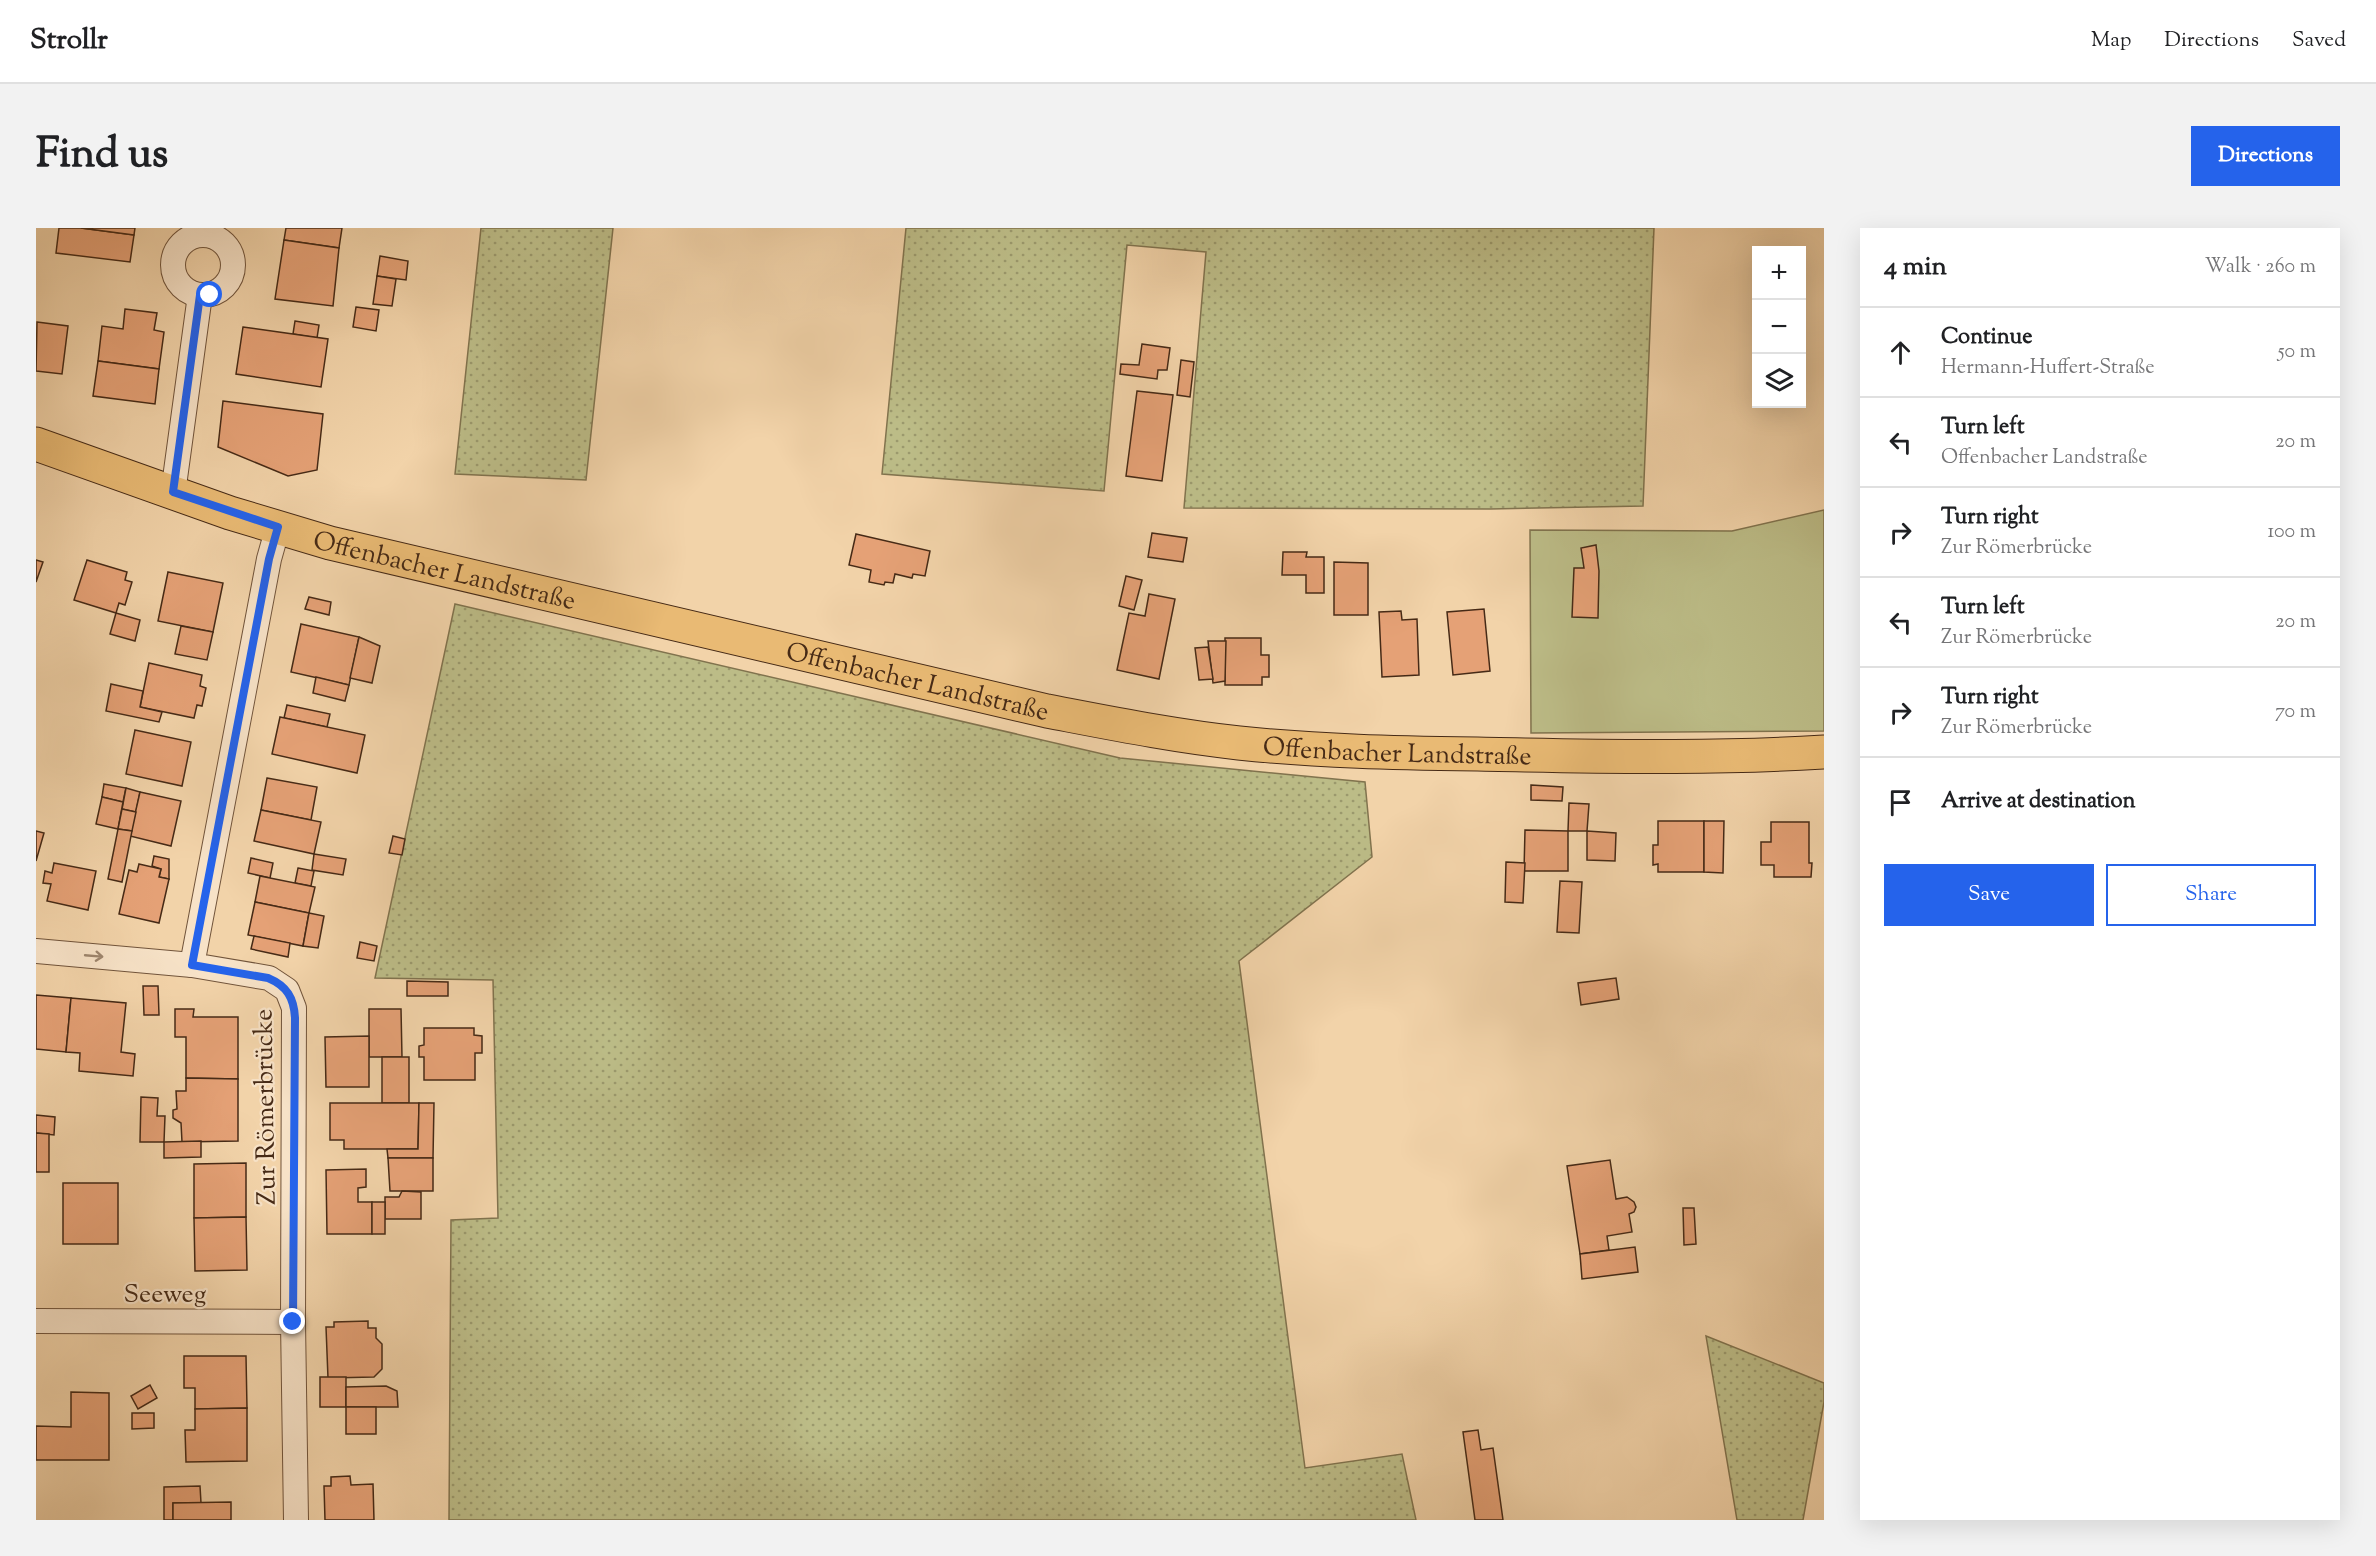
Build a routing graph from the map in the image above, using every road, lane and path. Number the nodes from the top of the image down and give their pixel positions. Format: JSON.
{"nodes":[{"id":1,"x":200,"y":295,"type":"dead end"},
{"id":2,"x":36,"y":444,"type":"edge"},
{"id":3,"x":173,"y":492,"type":"junction"},
{"id":4,"x":278,"y":527,"type":"junction"},
{"id":5,"x":1824,"y":752,"type":"edge"},
{"id":6,"x":36,"y":951,"type":"edge"},
{"id":7,"x":192,"y":965,"type":"junction"},
{"id":8,"x":36,"y":1321,"type":"edge"},
{"id":9,"x":293,"y":1322,"type":"junction"},
{"id":10,"x":296,"y":1520,"type":"edge"}],
"edges":[{"from":1,"to":3,"type":"street"},
{"from":2,"to":3,"type":"main road","name":"Offenbacher Landstraße"},
{"from":3,"to":4,"type":"main road","name":"Offenbacher Landstraße"},
{"from":4,"to":5,"type":"main road","name":"Offenbacher Landstraße"},
{"from":4,"to":7,"type":"street"},
{"from":6,"to":7,"type":"street","name":"Zur Römerbrücke","one_way":true},
{"from":7,"to":9,"type":"street","name":"Zur Römerbrücke"},
{"from":8,"to":9,"type":"street","name":"Seeweg"},
{"from":9,"to":10,"type":"street","name":"Zur Römerbrücke"}]}
